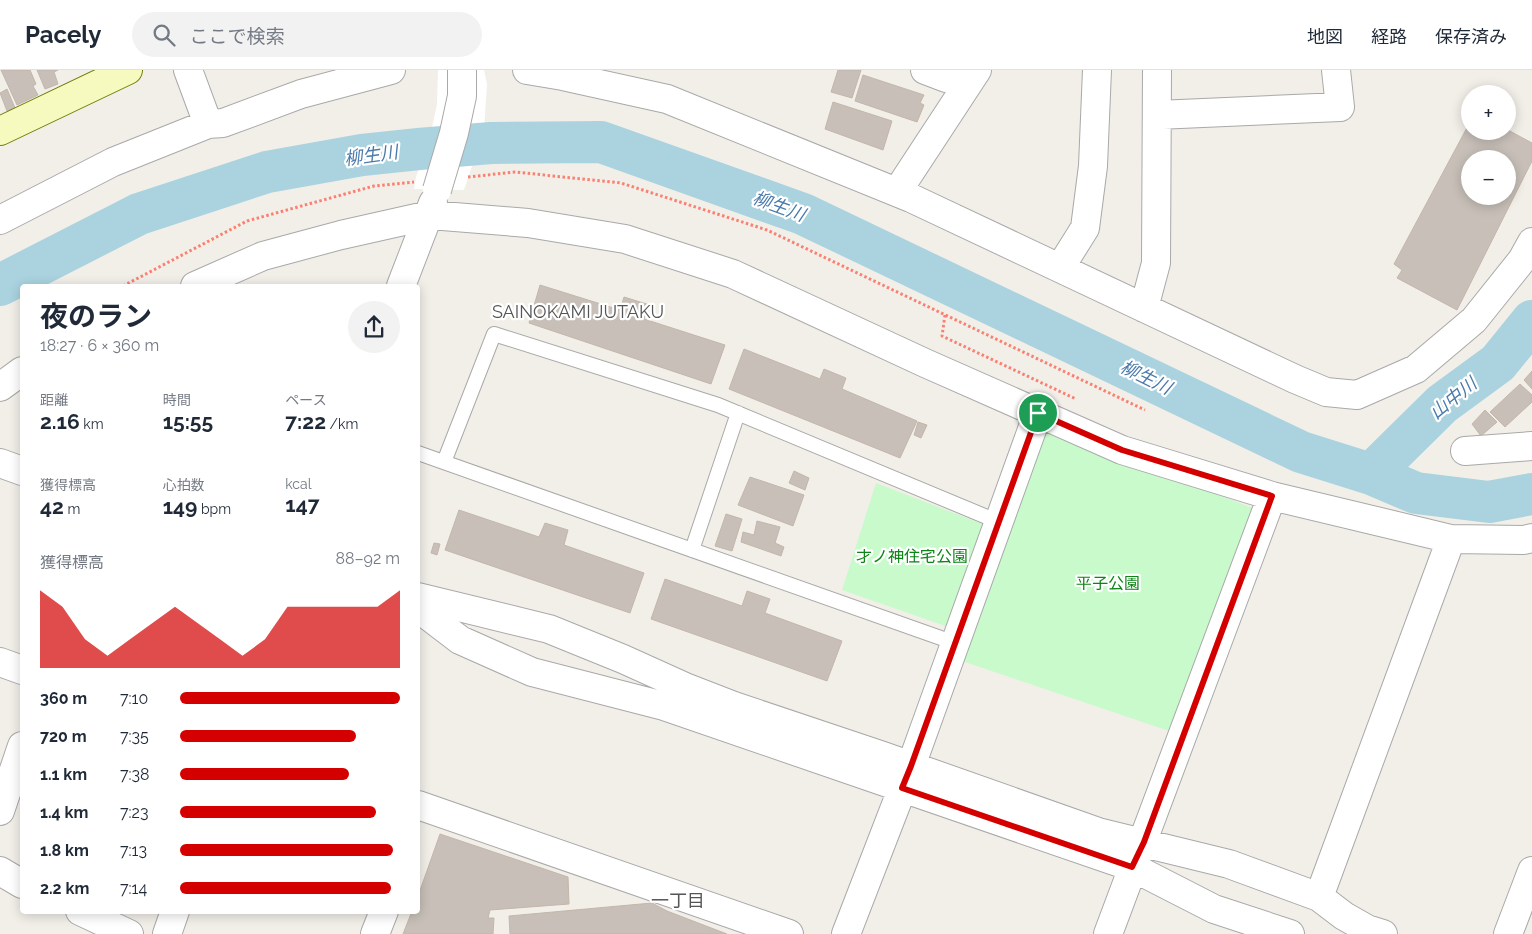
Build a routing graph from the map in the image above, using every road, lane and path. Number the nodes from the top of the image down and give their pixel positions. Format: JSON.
{"nodes":[{"id":1,"x":128,"y":70,"type":"edge"},
{"id":2,"x":188,"y":70,"type":"edge"},
{"id":3,"x":391,"y":70,"type":"edge"},
{"id":4,"x":462,"y":70,"type":"edge"},
{"id":5,"x":528,"y":70,"type":"edge"},
{"id":6,"x":623,"y":70,"type":"edge"},
{"id":7,"x":925,"y":70,"type":"edge"},
{"id":8,"x":977,"y":70,"type":"edge"},
{"id":9,"x":1097,"y":70,"type":"edge"},
{"id":10,"x":1157,"y":70,"type":"edge"},
{"id":11,"x":1336,"y":70,"type":"edge"},
{"id":12,"x":598,"y":83,"type":"junction"},
{"id":13,"x":1156,"y":114,"type":"junction"},
{"id":14,"x":208,"y":124,"type":"junction"},
{"id":15,"x":0,"y":131,"type":"edge"},
{"id":16,"x":897,"y":192,"type":"junction"},
{"id":17,"x":433,"y":203,"type":"junction"},
{"id":18,"x":0,"y":220,"type":"edge"},
{"id":19,"x":1532,"y":242,"type":"edge"},
{"id":20,"x":1060,"y":268,"type":"junction"},
{"id":21,"x":140,"y":276,"type":"dead end"},
{"id":22,"x":126,"y":284,"type":"edge"},
{"id":23,"x":200,"y":284,"type":"edge"},
{"id":24,"x":402,"y":284,"type":"edge"},
{"id":25,"x":1144,"y":308,"type":"junction"},
{"id":26,"x":20,"y":372,"type":"edge"},
{"id":27,"x":0,"y":387,"type":"edge"},
{"id":28,"x":738,"y":413,"type":"junction"},
{"id":29,"x":1038,"y":413,"type":"junction"},
{"id":30,"x":1532,"y":446,"type":"edge"},
{"id":31,"x":1465,"y":451,"type":"dead end"},
{"id":32,"x":420,"y":454,"type":"edge"},
{"id":33,"x":444,"y":462,"type":"junction"},
{"id":34,"x":0,"y":463,"type":"edge"},
{"id":35,"x":20,"y":471,"type":"edge"},
{"id":36,"x":1272,"y":496,"type":"junction"},
{"id":37,"x":999,"y":522,"type":"junction"},
{"id":38,"x":1532,"y":538,"type":"edge"},
{"id":39,"x":1451,"y":539,"type":"junction"},
{"id":40,"x":692,"y":550,"type":"junction"},
{"id":41,"x":420,"y":597,"type":"edge"},
{"id":42,"x":420,"y":610,"type":"edge"},
{"id":43,"x":956,"y":642,"type":"junction"},
{"id":44,"x":0,"y":662,"type":"edge"},
{"id":45,"x":20,"y":669,"type":"edge"},
{"id":46,"x":20,"y":752,"type":"edge"},
{"id":47,"x":906,"y":777,"type":"junction"},
{"id":48,"x":0,"y":811,"type":"edge"},
{"id":49,"x":420,"y":811,"type":"edge"},
{"id":50,"x":1144,"y":842,"type":"junction"},
{"id":51,"x":1132,"y":867,"type":"junction"},
{"id":52,"x":1532,"y":871,"type":"edge"},
{"id":53,"x":0,"y":872,"type":"edge"},
{"id":54,"x":20,"y":883,"type":"edge"},
{"id":55,"x":1319,"y":897,"type":"junction"},
{"id":56,"x":86,"y":914,"type":"edge"},
{"id":57,"x":174,"y":914,"type":"edge"},
{"id":58,"x":383,"y":914,"type":"edge"},
{"id":59,"x":129,"y":934,"type":"edge"},
{"id":60,"x":167,"y":934,"type":"edge"},
{"id":61,"x":375,"y":934,"type":"edge"},
{"id":62,"x":789,"y":934,"type":"edge"},
{"id":63,"x":846,"y":934,"type":"edge"},
{"id":64,"x":1108,"y":934,"type":"edge"},
{"id":65,"x":1290,"y":934,"type":"edge"},
{"id":66,"x":1382,"y":934,"type":"edge"},
{"id":67,"x":1508,"y":934,"type":"edge"}],
"edges":[{"from":1,"to":15,"type":"street"},
{"from":2,"to":14,"type":"street"},
{"from":3,"to":14,"type":"street"},
{"from":4,"to":17,"type":"street","bridge":true},
{"from":5,"to":12,"type":"street"},
{"from":6,"to":12,"type":"street"},
{"from":7,"to":8,"type":"street"},
{"from":8,"to":16,"type":"street"},
{"from":9,"to":20,"type":"street"},
{"from":10,"to":13,"type":"street"},
{"from":11,"to":13,"type":"street"},
{"from":12,"to":16,"type":"street"},
{"from":13,"to":25,"type":"street"},
{"from":14,"to":18,"type":"street"},
{"from":16,"to":20,"type":"street"},
{"from":17,"to":23,"type":"street"},
{"from":17,"to":24,"type":"street"},
{"from":17,"to":29,"type":"street"},
{"from":19,"to":25,"type":"street"},
{"from":20,"to":25,"type":"street"},
{"from":21,"to":22,"type":"path"},
{"from":26,"to":27,"type":"street"},
{"from":28,"to":33,"type":"lane"},
{"from":28,"to":37,"type":"lane"},
{"from":28,"to":40,"type":"lane"},
{"from":29,"to":36,"type":"street"},
{"from":29,"to":37,"type":"street"},
{"from":30,"to":31,"type":"street"},
{"from":32,"to":33,"type":"lane"},
{"from":33,"to":40,"type":"lane"},
{"from":34,"to":35,"type":"street"},
{"from":36,"to":39,"type":"street"},
{"from":36,"to":50,"type":"street"},
{"from":37,"to":43,"type":"street"},
{"from":38,"to":39,"type":"street"},
{"from":39,"to":55,"type":"street"},
{"from":40,"to":43,"type":"lane"},
{"from":41,"to":47,"type":"street"},
{"from":42,"to":47,"type":"street"},
{"from":43,"to":47,"type":"street"},
{"from":44,"to":45,"type":"street"},
{"from":46,"to":48,"type":"street"},
{"from":47,"to":50,"type":"street"},
{"from":47,"to":51,"type":"street"},
{"from":47,"to":63,"type":"street"},
{"from":49,"to":62,"type":"street"},
{"from":50,"to":51,"type":"street"},
{"from":50,"to":55,"type":"street"},
{"from":51,"to":64,"type":"street"},
{"from":51,"to":65,"type":"street"},
{"from":52,"to":67,"type":"street"},
{"from":53,"to":54,"type":"street"},
{"from":55,"to":66,"type":"street"},
{"from":56,"to":59,"type":"street"},
{"from":57,"to":60,"type":"street"},
{"from":58,"to":61,"type":"street"}]}
